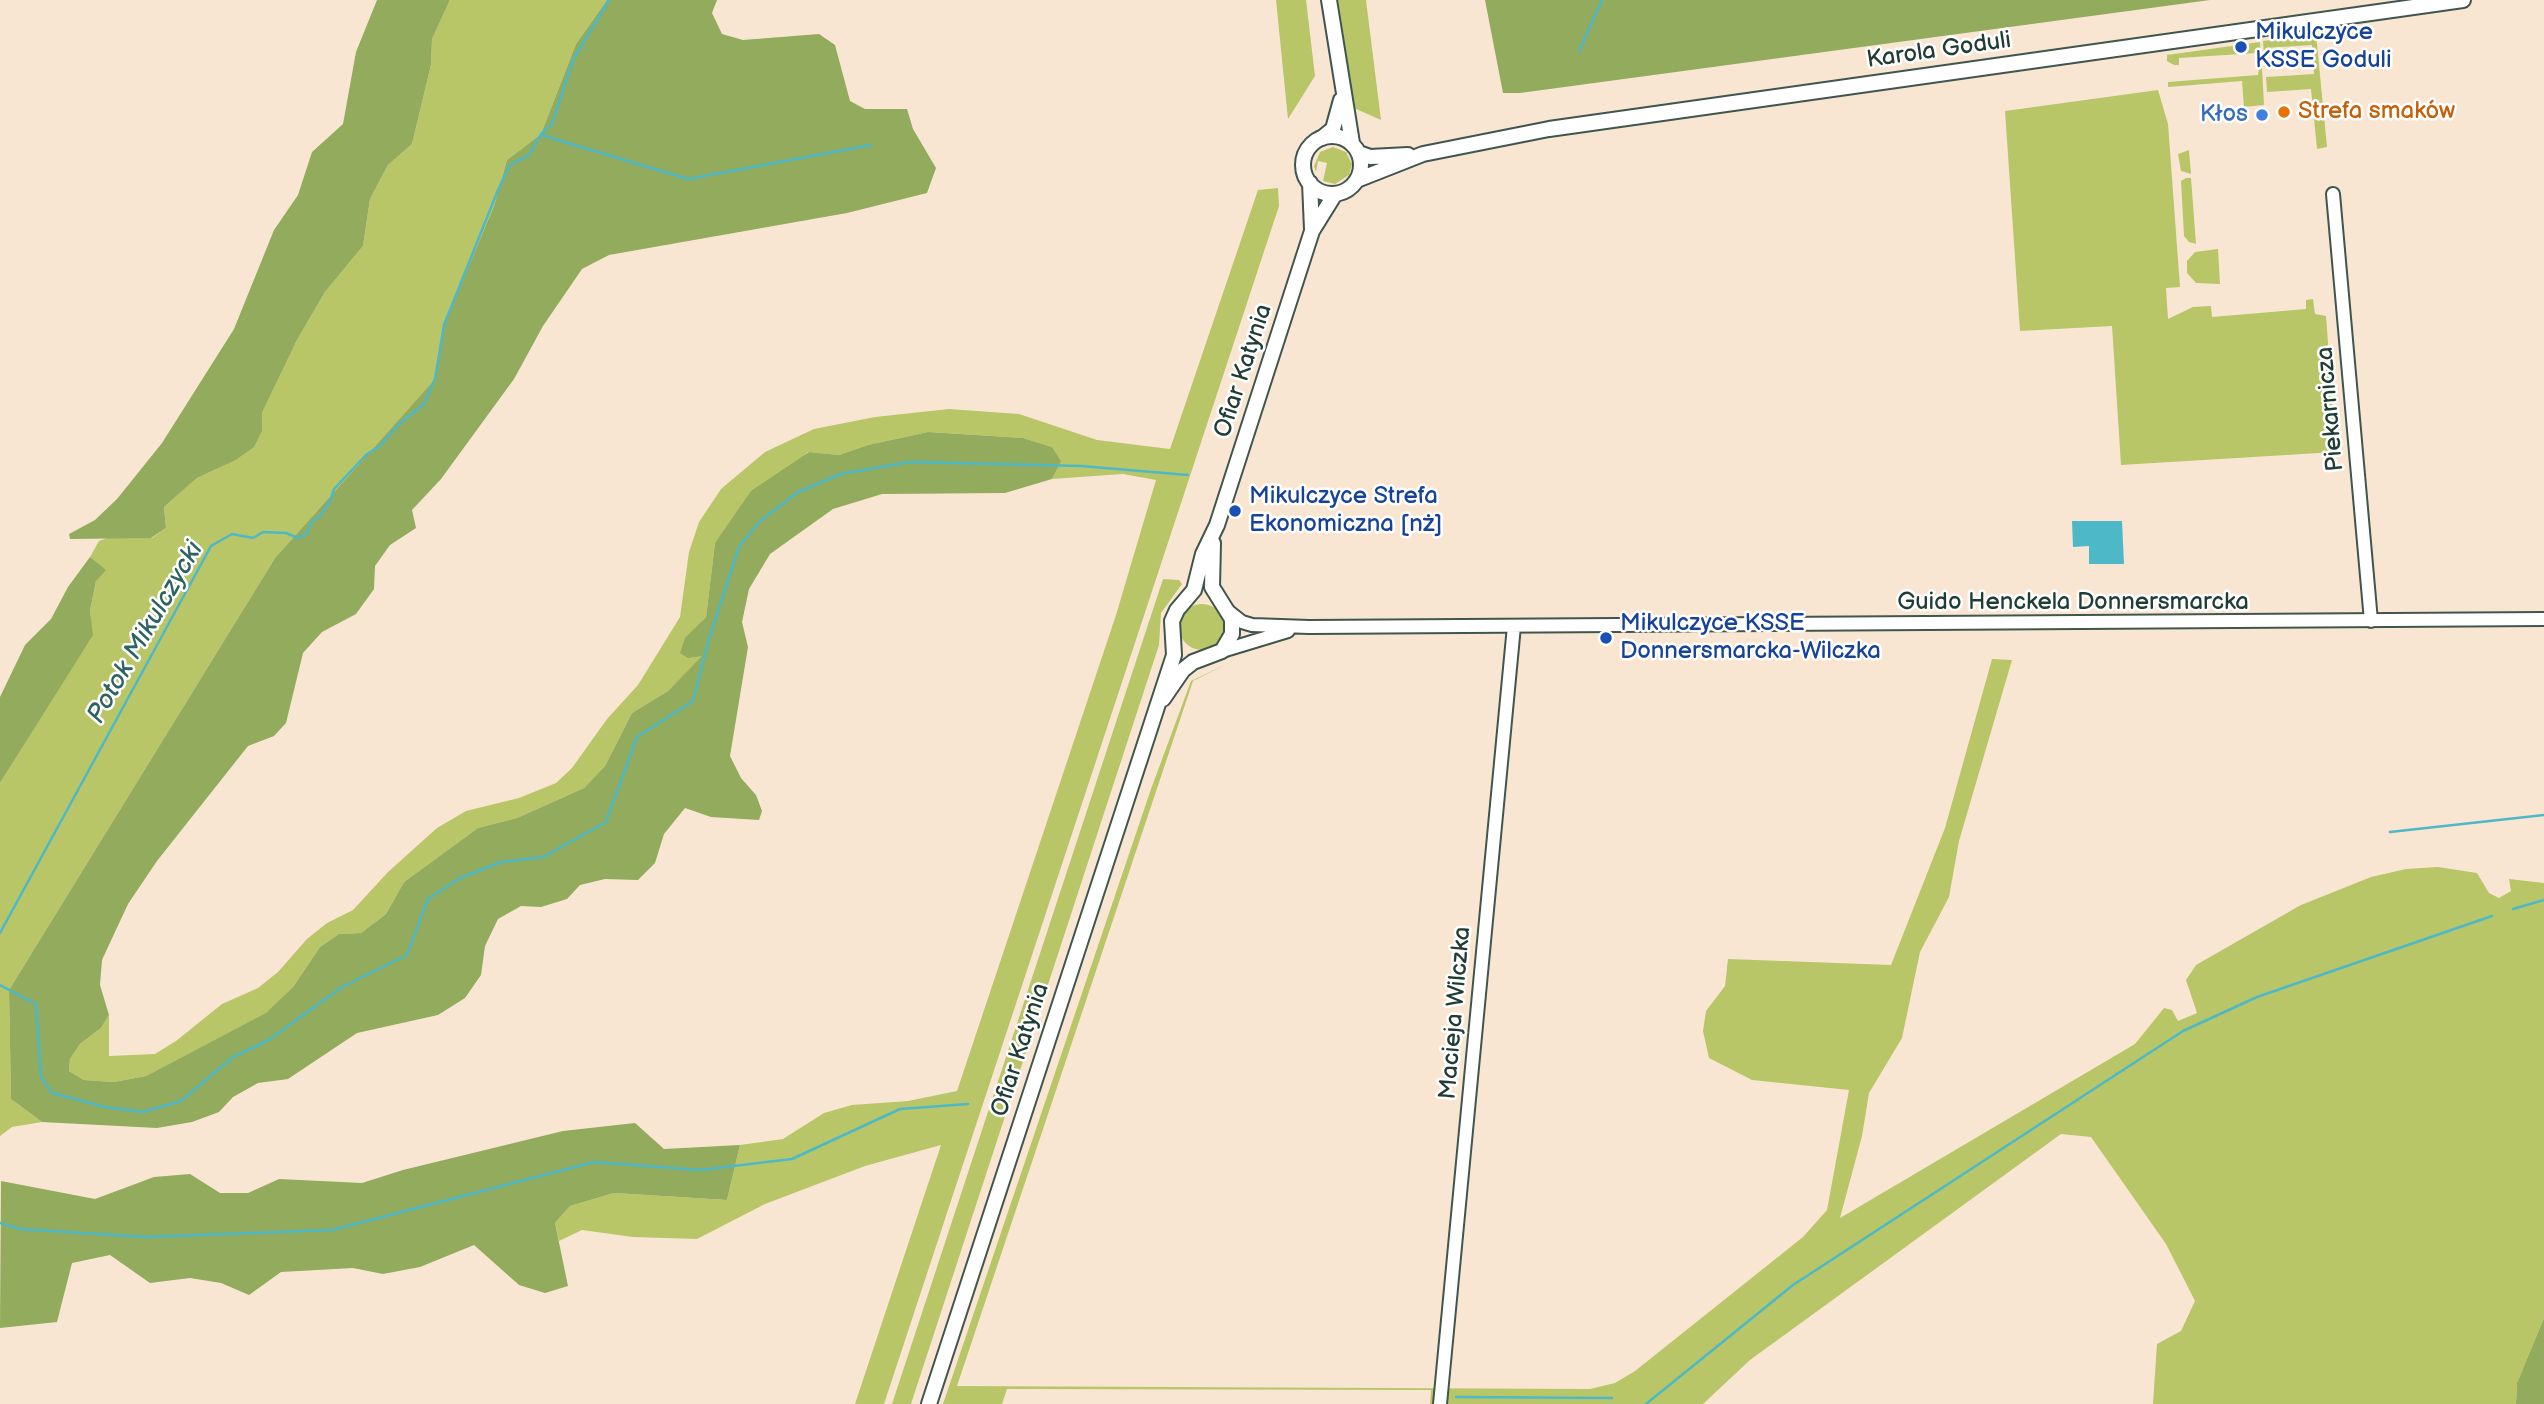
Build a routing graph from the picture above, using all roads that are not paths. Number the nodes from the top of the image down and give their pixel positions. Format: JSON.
{"nodes":[{"id":1,"x":1329,"y":0,"type":"edge"},
{"id":2,"x":2463,"y":0,"type":"edge"},
{"id":3,"x":1342,"y":97,"type":"junction"},
{"id":4,"x":1322,"y":138,"type":"junction"},
{"id":5,"x":1355,"y":148,"type":"junction"},
{"id":6,"x":1423,"y":154,"type":"junction"},
{"id":7,"x":1357,"y":180,"type":"junction"},
{"id":8,"x":1310,"y":183,"type":"junction"},
{"id":9,"x":1335,"y":194,"type":"junction"},
{"id":10,"x":2333,"y":194,"type":"dead end"},
{"id":11,"x":1312,"y":231,"type":"junction"},
{"id":12,"x":1217,"y":525,"type":"junction"},
{"id":13,"x":1184,"y":603,"type":"junction"},
{"id":14,"x":1225,"y":607,"type":"junction"},
{"id":15,"x":2544,"y":619,"type":"edge"},
{"id":16,"x":2371,"y":621,"type":"junction"},
{"id":17,"x":1514,"y":626,"type":"junction"},
{"id":18,"x":1309,"y":627,"type":"junction"},
{"id":19,"x":1174,"y":639,"type":"junction"},
{"id":20,"x":1222,"y":651,"type":"junction"},
{"id":21,"x":1201,"y":658,"type":"junction"},
{"id":22,"x":1156,"y":710,"type":"junction"},
{"id":23,"x":929,"y":1404,"type":"edge"},
{"id":24,"x":1440,"y":1404,"type":"edge"}],
"edges":[{"from":1,"to":3,"type":"street"},
{"from":2,"to":6,"type":"street","name":"Karola Goduli"},
{"from":3,"to":4,"type":"street"},
{"from":3,"to":5,"type":"street"},
{"from":4,"to":5,"type":"street"},
{"from":4,"to":8,"type":"street"},
{"from":5,"to":6,"type":"street","name":"Karola Goduli"},
{"from":5,"to":7,"type":"street"},
{"from":6,"to":7,"type":"street","name":"Karola Goduli"},
{"from":7,"to":9,"type":"street"},
{"from":8,"to":9,"type":"street"},
{"from":8,"to":11,"type":"street","name":"Ofiar Katynia"},
{"from":9,"to":11,"type":"street","name":"Ofiar Katynia"},
{"from":10,"to":16,"type":"street","name":"Piekarnicza"},
{"from":11,"to":12,"type":"street","name":"Ofiar Katynia"},
{"from":12,"to":13,"type":"street","name":"Ofiar Katynia"},
{"from":12,"to":14,"type":"street","name":"Ofiar Katynia"},
{"from":13,"to":14,"type":"street"},
{"from":13,"to":19,"type":"street","name":"Ofiar Katynia"},
{"from":14,"to":18,"type":"street","name":"Guido Henckela Donnersmarcka"},
{"from":14,"to":20,"type":"street","name":"Ofiar Katynia"},
{"from":15,"to":16,"type":"street","name":"Guido Henckela Donnersmarcka"},
{"from":16,"to":17,"type":"street","name":"Guido Henckela Donnersmarcka"},
{"from":17,"to":18,"type":"street","name":"Guido Henckela Donnersmarcka"},
{"from":17,"to":24,"type":"street","name":"Macieja Wilczka"},
{"from":18,"to":20,"type":"street","name":"Guido Henckela Donnersmarcka"},
{"from":19,"to":21,"type":"street"},
{"from":19,"to":22,"type":"street","name":"Ofiar Katynia"},
{"from":20,"to":21,"type":"street","name":"Ofiar Katynia"},
{"from":21,"to":22,"type":"street","name":"Ofiar Katynia"},
{"from":22,"to":23,"type":"street","name":"Ofiar Katynia"}]}
